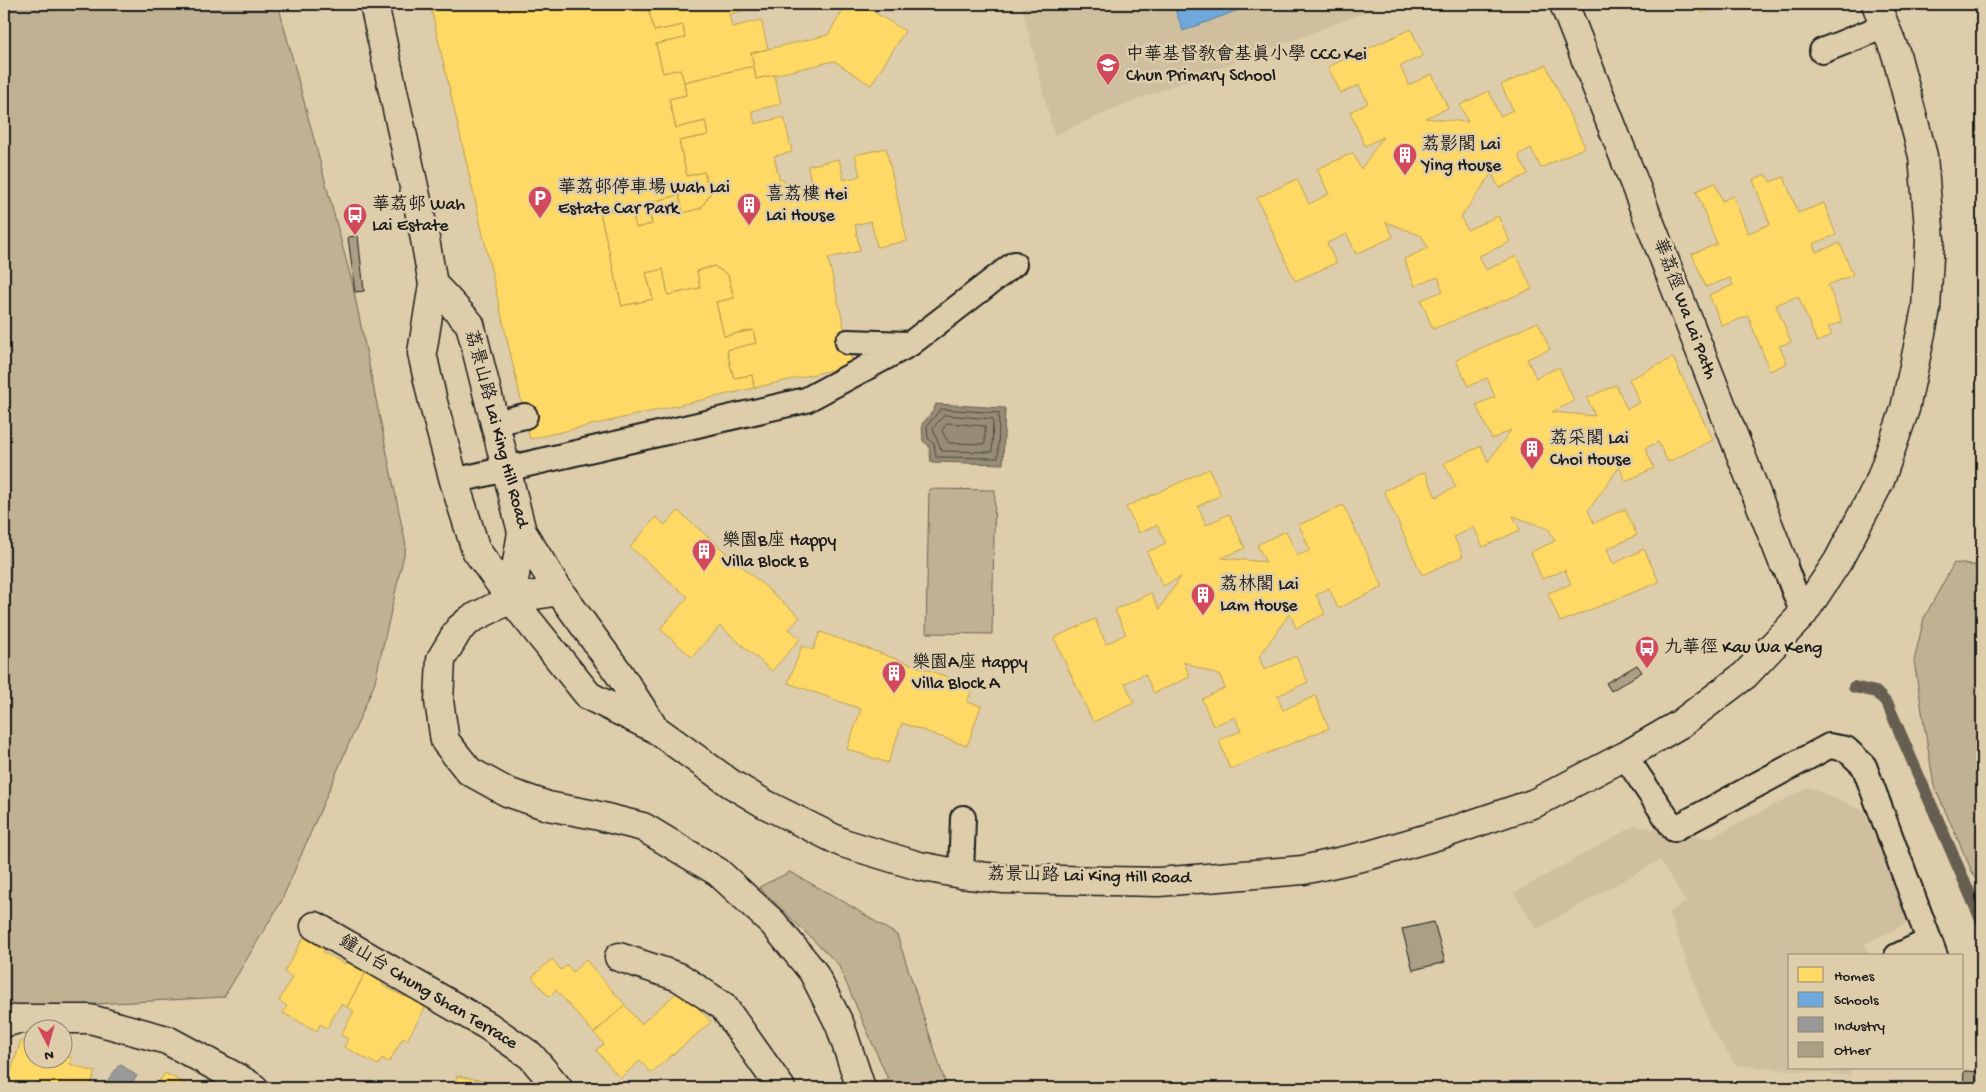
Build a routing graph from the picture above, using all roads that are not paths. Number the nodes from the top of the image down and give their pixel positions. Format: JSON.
{"nodes":[{"id":1,"x":374,"y":4,"type":"edge"},
{"id":2,"x":1564,"y":4,"type":"edge"},
{"id":3,"x":1880,"y":15,"type":"edge"},
{"id":4,"x":1822,"y":51,"type":"dead end"},
{"id":5,"x":1014,"y":264,"type":"dead end"},
{"id":6,"x":434,"y":284,"type":"junction"},
{"id":7,"x":848,"y":342,"type":"dead end"},
{"id":8,"x":910,"y":344,"type":"junction"},
{"id":9,"x":525,"y":416,"type":"dead end"},
{"id":10,"x":494,"y":423,"type":"junction"},
{"id":11,"x":506,"y":469,"type":"junction"},
{"id":12,"x":454,"y":481,"type":"junction"},
{"id":13,"x":522,"y":532,"type":"junction"},
{"id":14,"x":1783,"y":562,"type":"joint"},
{"id":15,"x":559,"y":591,"type":"junction"},
{"id":16,"x":510,"y":599,"type":"junction"},
{"id":17,"x":1803,"y":614,"type":"junction"},
{"id":18,"x":654,"y":728,"type":"junction"},
{"id":19,"x":1625,"y":756,"type":"junction"},
{"id":20,"x":963,"y":818,"type":"dead end"},
{"id":21,"x":961,"y":874,"type":"junction"},
{"id":22,"x":315,"y":926,"type":"dead end"},
{"id":23,"x":1932,"y":949,"type":"edge"},
{"id":24,"x":1907,"y":954,"type":"edge"},
{"id":25,"x":619,"y":957,"type":"dead end"},
{"id":26,"x":4,"y":1023,"type":"edge"},
{"id":27,"x":254,"y":1088,"type":"edge"},
{"id":28,"x":558,"y":1088,"type":"edge"},
{"id":29,"x":780,"y":1088,"type":"edge"},
{"id":30,"x":861,"y":1088,"type":"edge"}],
"edges":[{"from":1,"to":6,"type":"main road","name":"荔景山路 Lai King Hill Road"},
{"from":2,"to":14,"type":"main road","name":"華荔徑 Wa Lai Path"},
{"from":3,"to":4,"type":"lane"},
{"from":3,"to":17,"type":"main road","name":"荔景山路 Lai King Hill Road"},
{"from":5,"to":8,"type":"lane"},
{"from":6,"to":10,"type":"main road","name":"荔景山路 Lai King Hill Road"},
{"from":6,"to":12,"type":"main road","name":"荔景山路 Lai King Hill Road"},
{"from":7,"to":8,"type":"lane"},
{"from":8,"to":11,"type":"lane"},
{"from":9,"to":10,"type":"lane"},
{"from":10,"to":11,"type":"main road","name":"荔景山路 Lai King Hill Road"},
{"from":11,"to":12,"type":"lane"},
{"from":11,"to":13,"type":"main road","name":"荔景山路 Lai King Hill Road"},
{"from":12,"to":16,"type":"main road","name":"荔景山路 Lai King Hill Road"},
{"from":13,"to":15,"type":"main road","name":"荔景山路 Lai King Hill Road"},
{"from":13,"to":16,"type":"main road"},
{"from":14,"to":17,"type":"lane","name":"華荔徑 Wa Lai Path"},
{"from":15,"to":16,"type":"main road"},
{"from":15,"to":18,"type":"main road","name":"荔景山路 Lai King Hill Road"},
{"from":16,"to":18,"type":"main road","name":"荔景山路 Lai King Hill Road"},
{"from":16,"to":30,"type":"main road"},
{"from":17,"to":19,"type":"main road","name":"荔景山路 Lai King Hill Road"},
{"from":18,"to":21,"type":"main road","name":"荔景山路 Lai King Hill Road"},
{"from":19,"to":21,"type":"main road","name":"荔景山路 Lai King Hill Road"},
{"from":19,"to":23,"type":"lane"},
{"from":20,"to":21,"type":"lane"},
{"from":22,"to":28,"type":"main road","name":"鐘山台 Chung Shan Terrace"},
{"from":23,"to":24,"type":"lane"},
{"from":25,"to":29,"type":"main road"},
{"from":26,"to":27,"type":"main road"}]}
